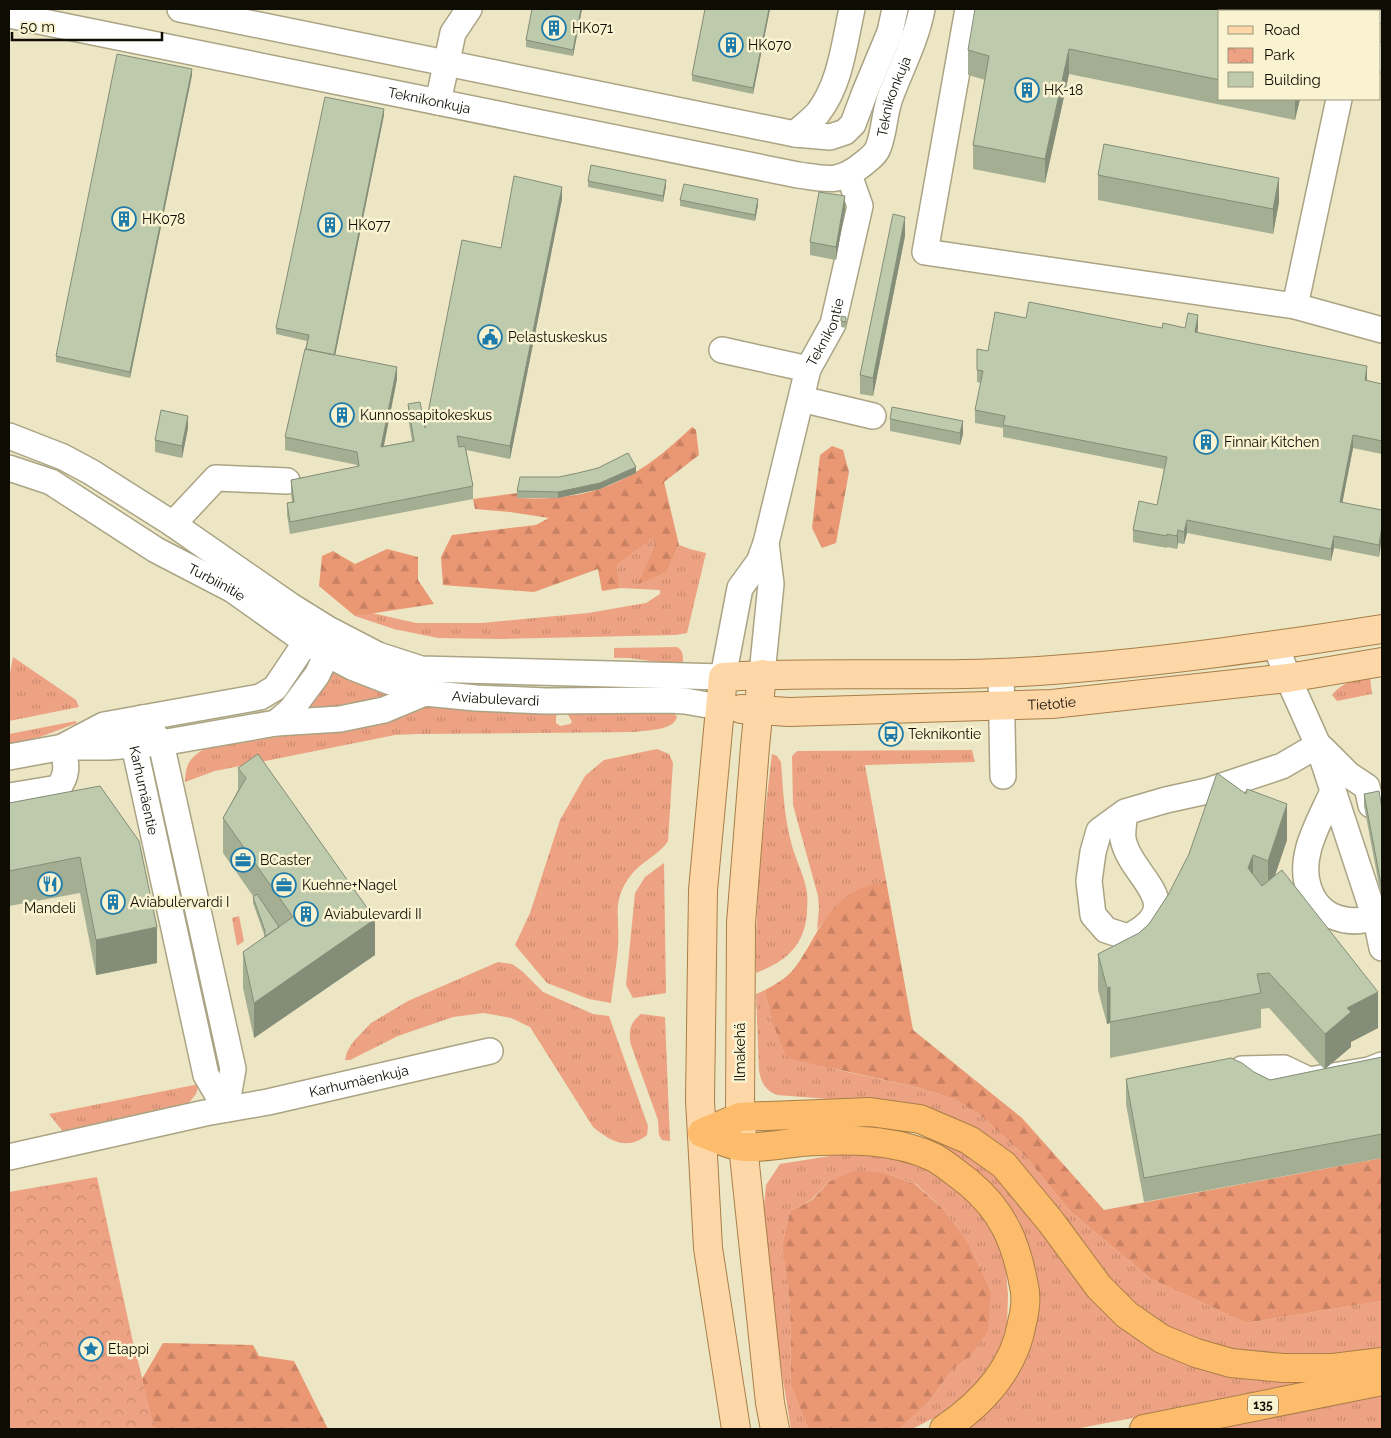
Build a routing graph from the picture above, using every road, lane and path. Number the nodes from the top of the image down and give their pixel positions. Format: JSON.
{"nodes":[{"id":1,"x":180,"y":9,"type":"edge"},
{"id":2,"x":469,"y":9,"type":"edge"},
{"id":3,"x":852,"y":9,"type":"edge"},
{"id":4,"x":895,"y":9,"type":"edge"},
{"id":5,"x":922,"y":9,"type":"edge"},
{"id":6,"x":968,"y":9,"type":"edge"},
{"id":7,"x":9,"y":15,"type":"edge"},
{"id":8,"x":447,"y":63,"type":"junction"},
{"id":9,"x":1339,"y":100,"type":"edge"},
{"id":10,"x":438,"y":102,"type":"junction"},
{"id":11,"x":795,"y":134,"type":"junction"},
{"id":12,"x":849,"y":175,"type":"junction"},
{"id":13,"x":1295,"y":306,"type":"junction"},
{"id":14,"x":1382,"y":330,"type":"edge"},
{"id":15,"x":722,"y":350,"type":"dead end"},
{"id":16,"x":808,"y":369,"type":"junction"},
{"id":17,"x":801,"y":399,"type":"junction"},
{"id":18,"x":873,"y":416,"type":"dead end"},
{"id":19,"x":9,"y":436,"type":"edge"},
{"id":20,"x":9,"y":468,"type":"edge"},
{"id":21,"x":287,"y":481,"type":"dead end"},
{"id":22,"x":173,"y":524,"type":"junction"},
{"id":23,"x":766,"y":543,"type":"junction"},
{"id":24,"x":328,"y":629,"type":"junction"},
{"id":25,"x":1382,"y":629,"type":"edge"},
{"id":26,"x":306,"y":642,"type":"junction"},
{"id":27,"x":1276,"y":646,"type":"junction"},
{"id":28,"x":327,"y":654,"type":"junction"},
{"id":29,"x":1382,"y":662,"type":"edge"},
{"id":30,"x":1001,"y":672,"type":"junction"},
{"id":31,"x":762,"y":674,"type":"junction"},
{"id":32,"x":723,"y":677,"type":"junction"},
{"id":33,"x":1288,"y":678,"type":"junction"},
{"id":34,"x":425,"y":693,"type":"junction"},
{"id":35,"x":719,"y":707,"type":"junction"},
{"id":36,"x":1003,"y":707,"type":"junction"},
{"id":37,"x":758,"y":710,"type":"junction"},
{"id":38,"x":142,"y":718,"type":"junction"},
{"id":39,"x":276,"y":723,"type":"junction"},
{"id":40,"x":161,"y":743,"type":"junction"},
{"id":41,"x":1318,"y":744,"type":"junction"},
{"id":42,"x":134,"y":746,"type":"junction"},
{"id":43,"x":64,"y":747,"type":"junction"},
{"id":44,"x":9,"y":757,"type":"edge"},
{"id":45,"x":1003,"y":776,"type":"dead end"},
{"id":46,"x":1334,"y":791,"type":"junction"},
{"id":47,"x":9,"y":796,"type":"edge"},
{"id":48,"x":1371,"y":805,"type":"edge"},
{"id":49,"x":1125,"y":812,"type":"dead end"},
{"id":50,"x":1374,"y":917,"type":"junction"},
{"id":51,"x":1382,"y":948,"type":"edge"},
{"id":52,"x":490,"y":1051,"type":"dead end"},
{"id":53,"x":1382,"y":1065,"type":"edge"},
{"id":54,"x":1242,"y":1069,"type":"edge"},
{"id":55,"x":226,"y":1109,"type":"junction"},
{"id":56,"x":740,"y":1117,"type":"junction"},
{"id":57,"x":702,"y":1133,"type":"junction"},
{"id":58,"x":743,"y":1148,"type":"junction"},
{"id":59,"x":9,"y":1157,"type":"edge"},
{"id":60,"x":1382,"y":1362,"type":"edge"},
{"id":61,"x":1382,"y":1381,"type":"edge"},
{"id":62,"x":734,"y":1420,"type":"edge"},
{"id":63,"x":776,"y":1429,"type":"edge"},
{"id":64,"x":944,"y":1429,"type":"edge"},
{"id":65,"x":1144,"y":1429,"type":"edge"}],
"edges":[{"from":1,"to":8,"type":"street"},
{"from":2,"to":8,"type":"street"},
{"from":3,"to":11,"type":"street"},
{"from":4,"to":11,"type":"street"},
{"from":5,"to":12,"type":"street","name":"Teknikonkuja"},
{"from":6,"to":13,"type":"street"},
{"from":7,"to":10,"type":"street","name":"Teknikonkuja"},
{"from":8,"to":10,"type":"street"},
{"from":8,"to":11,"type":"street"},
{"from":9,"to":13,"type":"street"},
{"from":10,"to":12,"type":"street","name":"Teknikonkuja"},
{"from":12,"to":16,"type":"street","name":"Teknikontie"},
{"from":13,"to":14,"type":"street"},
{"from":15,"to":16,"type":"street"},
{"from":16,"to":17,"type":"street","name":"Teknikontie"},
{"from":17,"to":18,"type":"street"},
{"from":17,"to":23,"type":"street","name":"Teknikontie"},
{"from":19,"to":22,"type":"street","name":"Turbiinitie"},
{"from":20,"to":26,"type":"street","name":"Turbiinitie"},
{"from":21,"to":22,"type":"street"},
{"from":22,"to":24,"type":"street","name":"Turbiinitie"},
{"from":23,"to":31,"type":"street","name":"Teknikontie"},
{"from":23,"to":32,"type":"street","name":"Teknikontie"},
{"from":24,"to":26,"type":"street","name":"Aviabulevardi"},
{"from":24,"to":28,"type":"street"},
{"from":24,"to":32,"type":"street","name":"Aviabulevardi"},
{"from":25,"to":27,"type":"main road"},
{"from":26,"to":28,"type":"street","name":"Turbiinitie"},
{"from":26,"to":38,"type":"street","name":"Aviabulevardi"},
{"from":27,"to":30,"type":"main road"},
{"from":27,"to":33,"type":"street"},
{"from":28,"to":34,"type":"street","name":"Turbiinitie"},
{"from":28,"to":39,"type":"street"},
{"from":29,"to":33,"type":"main road","name":"Tietotie"},
{"from":30,"to":31,"type":"main road"},
{"from":30,"to":36,"type":"street"},
{"from":31,"to":32,"type":"main road"},
{"from":31,"to":37,"type":"main road","name":"Ilmakehä"},
{"from":32,"to":35,"type":"main road"},
{"from":33,"to":36,"type":"main road","name":"Tietotie"},
{"from":33,"to":41,"type":"street"},
{"from":34,"to":35,"type":"street","name":"Aviabulevardi"},
{"from":34,"to":39,"type":"street","name":"Aviabulevardi"},
{"from":35,"to":37,"type":"main road","name":"Tietotie"},
{"from":35,"to":57,"type":"main road"},
{"from":36,"to":37,"type":"main road","name":"Tietotie"},
{"from":36,"to":45,"type":"street"},
{"from":37,"to":56,"type":"main road","name":"Ilmakehä"},
{"from":38,"to":40,"type":"street","name":"Karhumäentie"},
{"from":38,"to":42,"type":"street","name":"Karhumäentie"},
{"from":38,"to":43,"type":"street","name":"Aviabulevardi"},
{"from":39,"to":40,"type":"street","name":"Aviabulevardi"},
{"from":40,"to":42,"type":"street","name":"Aviabulevardi"},
{"from":40,"to":55,"type":"street","name":"Karhumäentie"},
{"from":41,"to":46,"type":"street"},
{"from":41,"to":48,"type":"street"},
{"from":41,"to":49,"type":"street"},
{"from":42,"to":43,"type":"street","name":"Aviabulevardi"},
{"from":42,"to":55,"type":"street","name":"Karhumäentie"},
{"from":43,"to":44,"type":"street","name":"Aviabulevardi"},
{"from":43,"to":47,"type":"street"},
{"from":46,"to":50,"type":"street"},
{"from":46,"to":50,"type":"street"},
{"from":50,"to":51,"type":"street"},
{"from":52,"to":55,"type":"street","name":"Karhumäenkuja"},
{"from":53,"to":54,"type":"street"},
{"from":55,"to":59,"type":"street"},
{"from":56,"to":57,"type":"highway"},
{"from":56,"to":58,"type":"main road","name":"Ilmakehä"},
{"from":56,"to":60,"type":"highway"},
{"from":57,"to":58,"type":"highway"},
{"from":57,"to":62,"type":"main road"},
{"from":58,"to":63,"type":"main road","name":"Ilmakehä"},
{"from":58,"to":64,"type":"highway"},
{"from":61,"to":65,"type":"highway","number":"135"}]}
